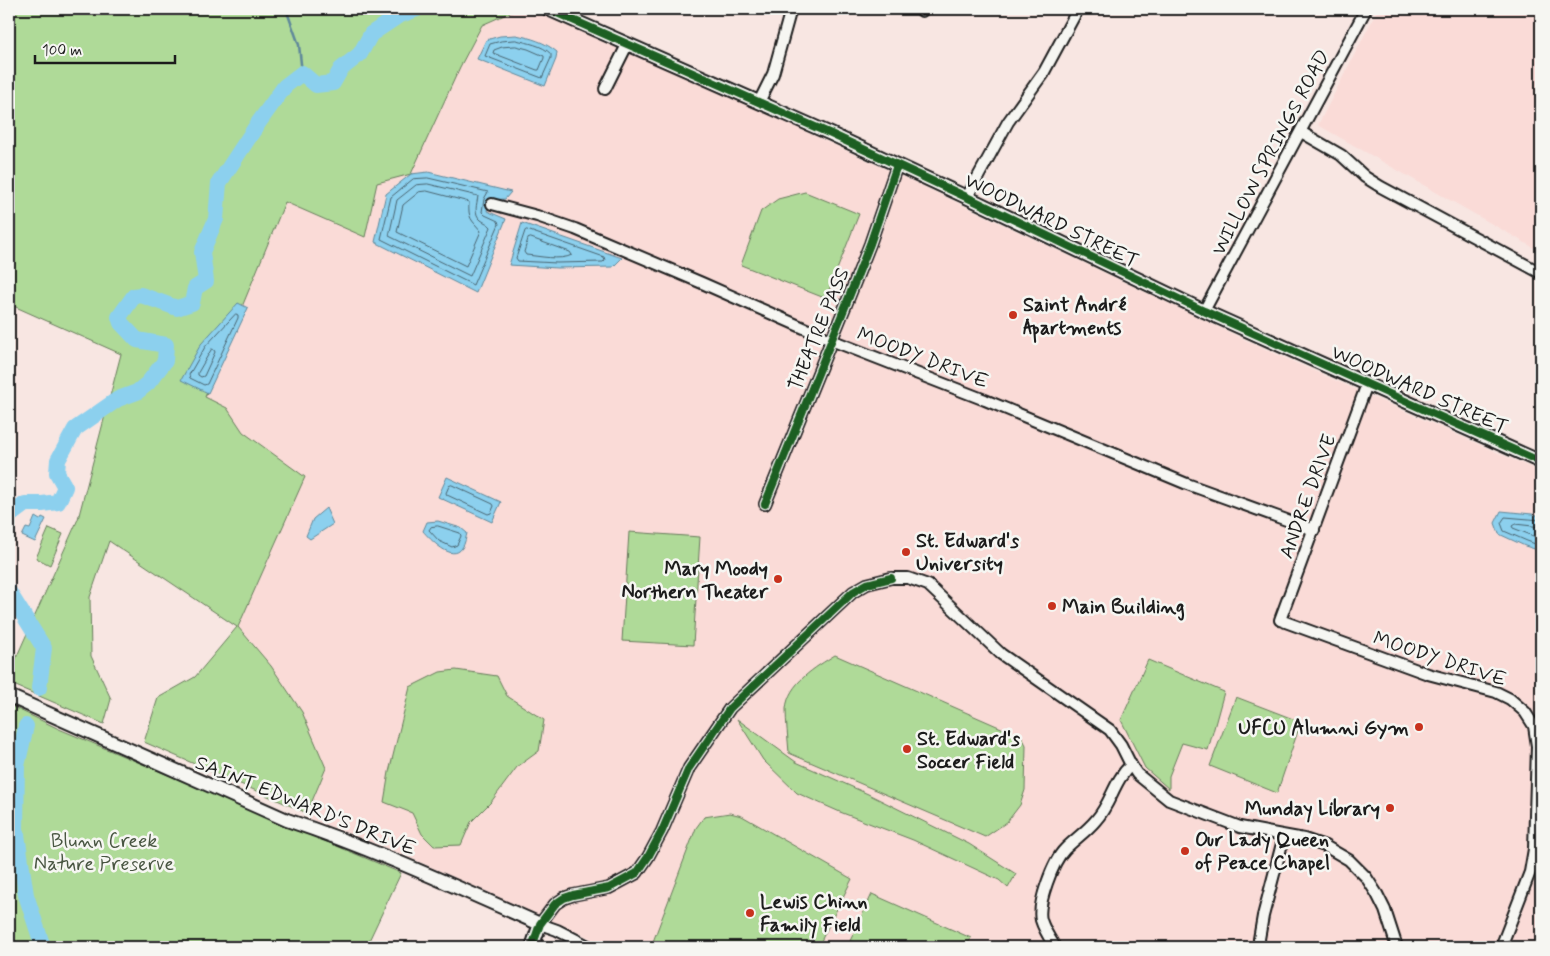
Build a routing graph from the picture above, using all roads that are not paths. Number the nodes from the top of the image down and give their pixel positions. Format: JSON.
{"nodes":[{"id":1,"x":548,"y":9,"type":"edge"},
{"id":2,"x":791,"y":9,"type":"edge"},
{"id":3,"x":1078,"y":9,"type":"edge"},
{"id":4,"x":1366,"y":9,"type":"edge"},
{"id":5,"x":628,"y":45,"type":"junction"},
{"id":6,"x":605,"y":89,"type":"dead end"},
{"id":7,"x":759,"y":102,"type":"junction"},
{"id":8,"x":1301,"y":132,"type":"junction"},
{"id":9,"x":897,"y":165,"type":"junction"},
{"id":10,"x":967,"y":197,"type":"junction"},
{"id":11,"x":492,"y":204,"type":"dead end"},
{"id":12,"x":1541,"y":273,"type":"edge"},
{"id":13,"x":1204,"y":311,"type":"junction"},
{"id":14,"x":831,"y":340,"type":"junction"},
{"id":15,"x":1368,"y":384,"type":"junction"},
{"id":16,"x":1541,"y":461,"type":"edge"},
{"id":17,"x":765,"y":504,"type":"dead end"},
{"id":18,"x":1314,"y":530,"type":"junction"},
{"id":19,"x":1280,"y":620,"type":"joint"},
{"id":20,"x":9,"y":696,"type":"edge"},
{"id":21,"x":1131,"y":766,"type":"junction"},
{"id":22,"x":1284,"y":836,"type":"junction"},
{"id":23,"x":540,"y":924,"type":"junction"},
{"id":24,"x":532,"y":947,"type":"edge"},
{"id":25,"x":590,"y":947,"type":"edge"},
{"id":26,"x":1055,"y":947,"type":"edge"},
{"id":27,"x":1260,"y":947,"type":"edge"},
{"id":28,"x":1397,"y":947,"type":"edge"},
{"id":29,"x":1501,"y":947,"type":"edge"}],
"edges":[{"from":1,"to":5,"type":"street","name":"WOODWARD STREET"},
{"from":2,"to":7,"type":"street"},
{"from":3,"to":10,"type":"street"},
{"from":4,"to":8,"type":"street","name":"WILLOW SPRINGS ROAD"},
{"from":5,"to":6,"type":"street"},
{"from":5,"to":7,"type":"street","name":"WOODWARD STREET"},
{"from":7,"to":9,"type":"street","name":"WOODWARD STREET"},
{"from":8,"to":12,"type":"street"},
{"from":8,"to":13,"type":"street","name":"WILLOW SPRINGS ROAD"},
{"from":9,"to":10,"type":"street","name":"WOODWARD STREET"},
{"from":9,"to":14,"type":"street","name":"THEATRE PASS"},
{"from":10,"to":13,"type":"street","name":"WOODWARD STREET"},
{"from":11,"to":14,"type":"street","name":"MOODY DRIVE"},
{"from":13,"to":15,"type":"street","name":"WOODWARD STREET"},
{"from":14,"to":17,"type":"street","name":"THEATRE PASS"},
{"from":14,"to":18,"type":"street","name":"MOODY DRIVE"},
{"from":15,"to":16,"type":"street","name":"WOODWARD STREET"},
{"from":15,"to":18,"type":"street","name":"ANDRE DRIVE"},
{"from":18,"to":19,"type":"street","name":"ANDRE DRIVE"},
{"from":19,"to":29,"type":"street","name":"MOODY DRIVE"},
{"from":20,"to":23,"type":"street","name":"SAINT EDWARD'S DRIVE"},
{"from":21,"to":22,"type":"street"},
{"from":21,"to":23,"type":"street"},
{"from":21,"to":26,"type":"street"},
{"from":22,"to":27,"type":"street"},
{"from":22,"to":28,"type":"street"},
{"from":23,"to":24,"type":"street"},
{"from":23,"to":25,"type":"street","name":"SAINT EDWARD'S DRIVE"}]}
